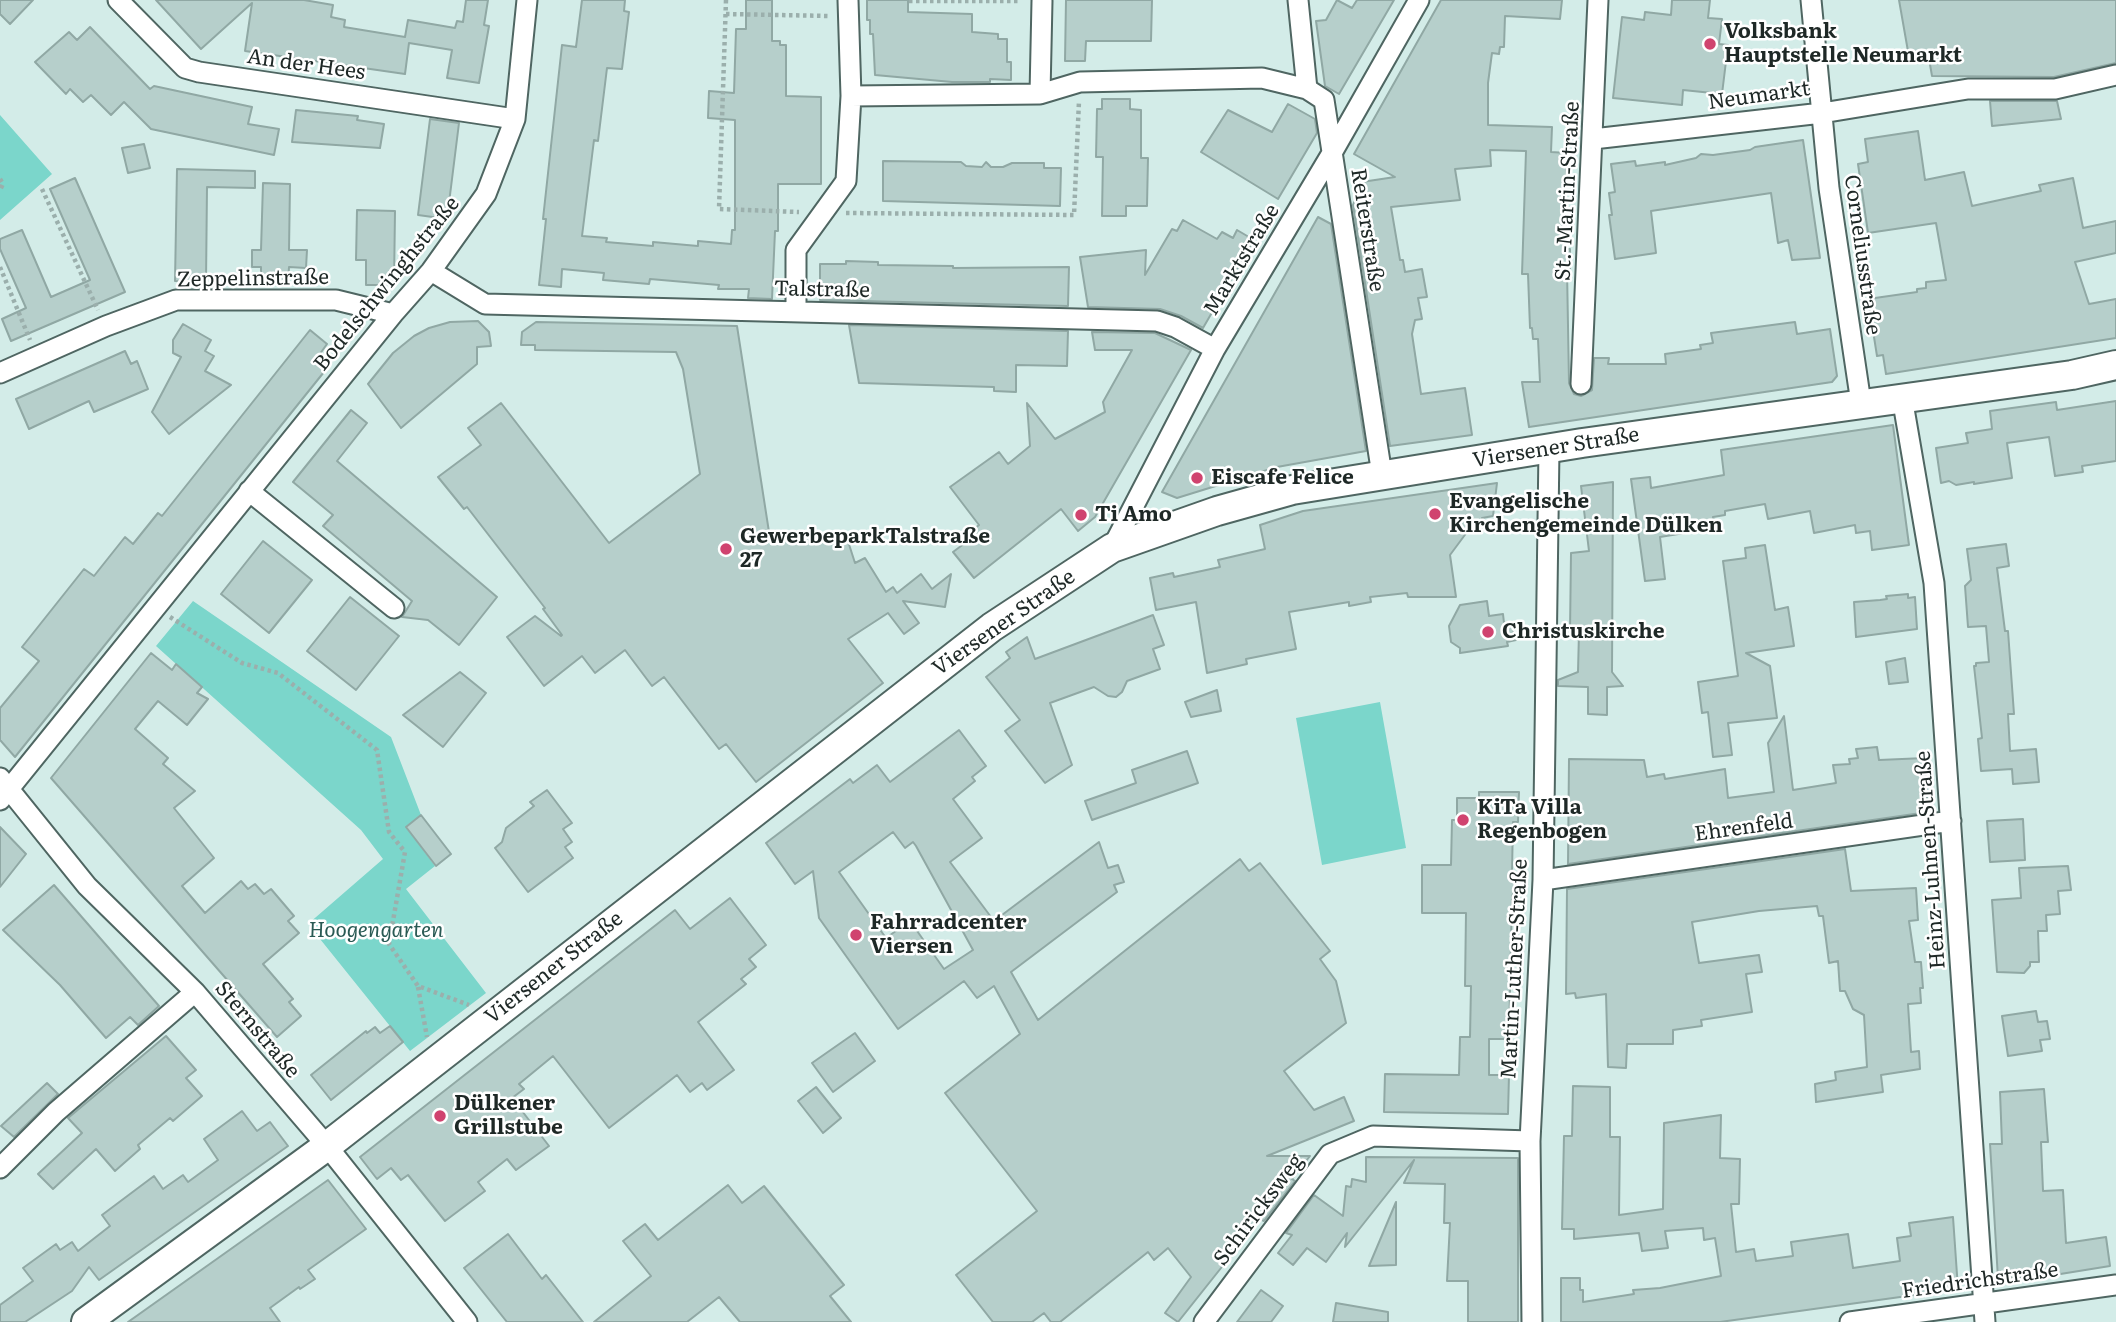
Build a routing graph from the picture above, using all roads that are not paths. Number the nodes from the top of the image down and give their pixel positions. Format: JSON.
{"nodes":[{"id":1,"x":118,"y":0,"type":"edge"},
{"id":2,"x":527,"y":0,"type":"edge"},
{"id":3,"x":1298,"y":0,"type":"edge"},
{"id":4,"x":1419,"y":0,"type":"edge"},
{"id":5,"x":1598,"y":0,"type":"edge"},
{"id":6,"x":1811,"y":0,"type":"edge"},
{"id":7,"x":1042,"y":1,"type":"edge"},
{"id":8,"x":848,"y":8,"type":"edge"},
{"id":9,"x":2116,"y":75,"type":"edge"},
{"id":10,"x":1307,"y":89,"type":"junction"},
{"id":11,"x":1040,"y":94,"type":"junction"},
{"id":12,"x":851,"y":96,"type":"junction"},
{"id":13,"x":1822,"y":113,"type":"junction"},
{"id":14,"x":515,"y":119,"type":"junction"},
{"id":15,"x":1593,"y":139,"type":"junction"},
{"id":16,"x":1332,"y":153,"type":"junction"},
{"id":17,"x":431,"y":271,"type":"junction"},
{"id":18,"x":796,"y":312,"type":"junction"},
{"id":19,"x":393,"y":314,"type":"junction"},
{"id":20,"x":1215,"y":349,"type":"junction"},
{"id":21,"x":2116,"y":365,"type":"edge"},
{"id":22,"x":0,"y":373,"type":"edge"},
{"id":23,"x":1581,"y":384,"type":"dead end"},
{"id":24,"x":1902,"y":397,"type":"junction"},
{"id":25,"x":1861,"y":403,"type":"junction"},
{"id":26,"x":1549,"y":449,"type":"junction"},
{"id":27,"x":1382,"y":475,"type":"junction"},
{"id":28,"x":249,"y":491,"type":"junction"},
{"id":29,"x":1112,"y":548,"type":"junction"},
{"id":30,"x":394,"y":608,"type":"dead end"},
{"id":31,"x":3,"y":789,"type":"edge"},
{"id":32,"x":1951,"y":821,"type":"junction"},
{"id":33,"x":1543,"y":880,"type":"junction"},
{"id":34,"x":195,"y":992,"type":"junction"},
{"id":35,"x":1530,"y":1141,"type":"junction"},
{"id":36,"x":327,"y":1146,"type":"junction"},
{"id":37,"x":0,"y":1168,"type":"edge"},
{"id":38,"x":2116,"y":1285,"type":"edge"},
{"id":39,"x":1984,"y":1313,"type":"edge"},
{"id":40,"x":86,"y":1322,"type":"edge"},
{"id":41,"x":467,"y":1322,"type":"edge"},
{"id":42,"x":1205,"y":1322,"type":"edge"},
{"id":43,"x":1532,"y":1322,"type":"edge"},
{"id":44,"x":1850,"y":1322,"type":"edge"}],
"edges":[{"from":1,"to":14,"type":"street","name":"An der Hees"},
{"from":2,"to":14,"type":"street","name":"Bodelschwinghstraße"},
{"from":3,"to":10,"type":"street"},
{"from":4,"to":16,"type":"street","name":"Marktstraße"},
{"from":5,"to":15,"type":"street","name":"St.-Martin-Straße"},
{"from":6,"to":13,"type":"street","name":"Neumarkt"},
{"from":7,"to":11,"type":"street"},
{"from":8,"to":12,"type":"street"},
{"from":9,"to":13,"type":"street"},
{"from":10,"to":11,"type":"street"},
{"from":10,"to":16,"type":"street","name":"Reiterstraße"},
{"from":11,"to":12,"type":"street"},
{"from":12,"to":18,"type":"street"},
{"from":13,"to":15,"type":"street","name":"Neumarkt"},
{"from":13,"to":25,"type":"street","name":"Corneliusstraße"},
{"from":14,"to":17,"type":"street","name":"Bodelschwinghstraße"},
{"from":15,"to":23,"type":"street","name":"St.-Martin-Straße"},
{"from":16,"to":20,"type":"street","name":"Marktstraße"},
{"from":16,"to":27,"type":"street","name":"Reiterstraße"},
{"from":17,"to":18,"type":"street","name":"Talstraße"},
{"from":17,"to":19,"type":"street","name":"Bodelschwinghstraße"},
{"from":18,"to":20,"type":"street","name":"Talstraße"},
{"from":19,"to":22,"type":"street","name":"Zeppelinstraße"},
{"from":19,"to":28,"type":"street","name":"Bodelschwinghstraße"},
{"from":20,"to":29,"type":"street","name":"Marktstraße"},
{"from":21,"to":24,"type":"main road","name":"Viersener Straße"},
{"from":24,"to":25,"type":"main road","name":"Viersener Straße"},
{"from":24,"to":32,"type":"street","name":"Heinz-Luhnen-Straße"},
{"from":25,"to":26,"type":"main road","name":"Viersener Straße"},
{"from":26,"to":27,"type":"main road","name":"Viersener Straße"},
{"from":26,"to":33,"type":"street","name":"Martin-Luther-Straße"},
{"from":27,"to":29,"type":"main road","name":"Viersener Straße"},
{"from":28,"to":30,"type":"street"},
{"from":28,"to":31,"type":"street","name":"Bodelschwinghstraße"},
{"from":29,"to":36,"type":"main road","name":"Viersener Straße"},
{"from":31,"to":34,"type":"street","name":"Sternstraße"},
{"from":32,"to":33,"type":"street","name":"Ehrenfeld"},
{"from":32,"to":39,"type":"street","name":"Heinz-Luhnen-Straße"},
{"from":33,"to":35,"type":"street","name":"Martin-Luther-Straße"},
{"from":34,"to":36,"type":"street","name":"Sternstraße"},
{"from":34,"to":37,"type":"street"},
{"from":35,"to":42,"type":"street","name":"Schiricksweg"},
{"from":35,"to":43,"type":"street","name":"Martin-Luther-Straße"},
{"from":36,"to":40,"type":"main road","name":"Viersener Straße"},
{"from":36,"to":41,"type":"street","name":"Sternstraße"},
{"from":38,"to":39,"type":"street","name":"Friedrichstraße"},
{"from":39,"to":44,"type":"street","name":"Friedrichstraße"}]}
